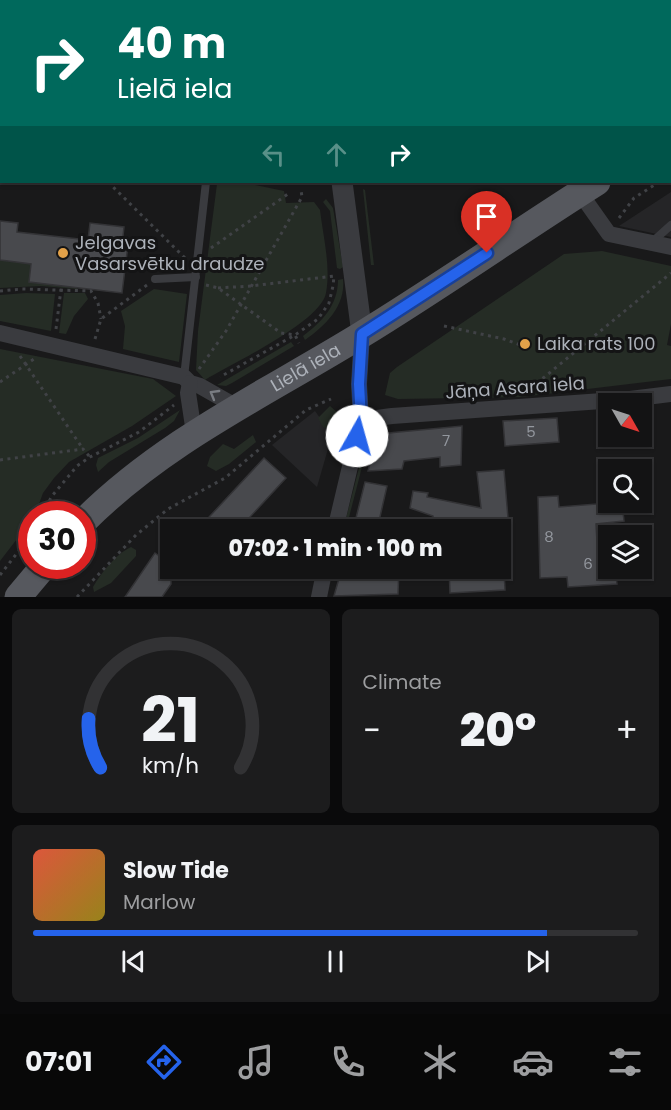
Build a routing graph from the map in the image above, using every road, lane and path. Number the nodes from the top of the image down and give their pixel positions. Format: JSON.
{"nodes":[{"id":1,"x":109,"y":183,"type":"edge"},
{"id":2,"x":206,"y":183,"type":"edge"},
{"id":3,"x":342,"y":183,"type":"edge"},
{"id":4,"x":657,"y":183,"type":"edge"},
{"id":5,"x":588,"y":187,"type":"edge"},
{"id":6,"x":301,"y":190,"type":"dead end"},
{"id":7,"x":288,"y":194,"type":"dead end"},
{"id":8,"x":671,"y":225,"type":"edge"},
{"id":9,"x":609,"y":234,"type":"junction"},
{"id":10,"x":650,"y":244,"type":"junction"},
{"id":11,"x":199,"y":248,"type":"junction"},
{"id":12,"x":671,"y":248,"type":"edge"},
{"id":13,"x":671,"y":273,"type":"edge"},
{"id":14,"x":196,"y":277,"type":"junction"},
{"id":15,"x":155,"y":279,"type":"joint"},
{"id":16,"x":251,"y":286,"type":"junction"},
{"id":17,"x":218,"y":288,"type":"junction"},
{"id":18,"x":61,"y":290,"type":"junction"},
{"id":19,"x":0,"y":291,"type":"edge"},
{"id":20,"x":241,"y":304,"type":"junction"},
{"id":21,"x":101,"y":319,"type":"junction"},
{"id":22,"x":444,"y":326,"type":"dead end"},
{"id":23,"x":3,"y":334,"type":"edge"},
{"id":24,"x":362,"y":334,"type":"junction"},
{"id":25,"x":295,"y":335,"type":"junction"},
{"id":26,"x":299,"y":343,"type":"dead end"},
{"id":27,"x":53,"y":346,"type":"junction"},
{"id":28,"x":93,"y":346,"type":"dead end"},
{"id":29,"x":523,"y":346,"type":"dead end"},
{"id":30,"x":26,"y":365,"type":"junction"},
{"id":31,"x":186,"y":377,"type":"junction"},
{"id":32,"x":220,"y":377,"type":"dead end"},
{"id":33,"x":0,"y":382,"type":"edge"},
{"id":34,"x":524,"y":394,"type":"dead end"},
{"id":35,"x":671,"y":394,"type":"edge"},
{"id":36,"x":331,"y":399,"type":"dead end"},
{"id":37,"x":181,"y":400,"type":"dead end"},
{"id":38,"x":237,"y":407,"type":"junction"},
{"id":39,"x":361,"y":420,"type":"junction"},
{"id":40,"x":194,"y":433,"type":"junction"},
{"id":41,"x":83,"y":449,"type":"junction"},
{"id":42,"x":90,"y":457,"type":"junction"},
{"id":43,"x":0,"y":460,"type":"edge"},
{"id":44,"x":49,"y":501,"type":"edge"},
{"id":45,"x":96,"y":510,"type":"edge"},
{"id":46,"x":338,"y":519,"type":"edge"},
{"id":47,"x":18,"y":552,"type":"edge"},
{"id":48,"x":0,"y":575,"type":"edge"},
{"id":49,"x":33,"y":579,"type":"edge"},
{"id":50,"x":323,"y":579,"type":"edge"},
{"id":51,"x":18,"y":597,"type":"edge"},
{"id":52,"x":77,"y":597,"type":"edge"},
{"id":53,"x":319,"y":597,"type":"edge"}],
"edges":[{"from":1,"to":14,"type":"path"},
{"from":2,"to":11,"type":"lane"},
{"from":3,"to":24,"type":"street"},
{"from":4,"to":9,"type":"path"},
{"from":5,"to":9,"type":"street"},
{"from":5,"to":24,"type":"main road","name":"Lielā iela"},
{"from":6,"to":16,"type":"path"},
{"from":7,"to":11,"type":"path"},
{"from":8,"to":10,"type":"lane"},
{"from":9,"to":10,"type":"street"},
{"from":10,"to":12,"type":"street"},
{"from":11,"to":14,"type":"lane"},
{"from":13,"to":34,"type":"path"},
{"from":14,"to":15,"type":"lane"},
{"from":14,"to":17,"type":"path"},
{"from":14,"to":31,"type":"lane"},
{"from":15,"to":21,"type":"path"},
{"from":16,"to":17,"type":"path"},
{"from":16,"to":20,"type":"path"},
{"from":16,"to":25,"type":"path"},
{"from":17,"to":20,"type":"path"},
{"from":18,"to":19,"type":"path"},
{"from":18,"to":21,"type":"path"},
{"from":18,"to":27,"type":"path"},
{"from":20,"to":25,"type":"path"},
{"from":20,"to":31,"type":"path"},
{"from":21,"to":28,"type":"path"},
{"from":22,"to":29,"type":"path"},
{"from":23,"to":27,"type":"street"},
{"from":23,"to":30,"type":"path"},
{"from":24,"to":38,"type":"main road","name":"Lielā iela"},
{"from":24,"to":39,"type":"street"},
{"from":25,"to":26,"type":"path"},
{"from":25,"to":32,"type":"path"},
{"from":27,"to":30,"type":"path"},
{"from":27,"to":31,"type":"street"},
{"from":30,"to":33,"type":"path"},
{"from":30,"to":41,"type":"path"},
{"from":38,"to":31,"type":"street","one_way":true},
{"from":31,"to":40,"type":"street"},
{"from":35,"to":39,"type":"street","name":"Jāņa Asara iela"},
{"from":36,"to":52,"type":"path"},
{"from":37,"to":42,"type":"path"},
{"from":38,"to":40,"type":"main road","name":"Lielā iela"},
{"from":39,"to":46,"type":"street"},
{"from":40,"to":45,"type":"main road","name":"Lielā iela"},
{"from":41,"to":42,"type":"path"},
{"from":41,"to":43,"type":"path"},
{"from":42,"to":44,"type":"path"},
{"from":47,"to":48,"type":"path"},
{"from":49,"to":51,"type":"main road"},
{"from":50,"to":53,"type":"street"}]}
